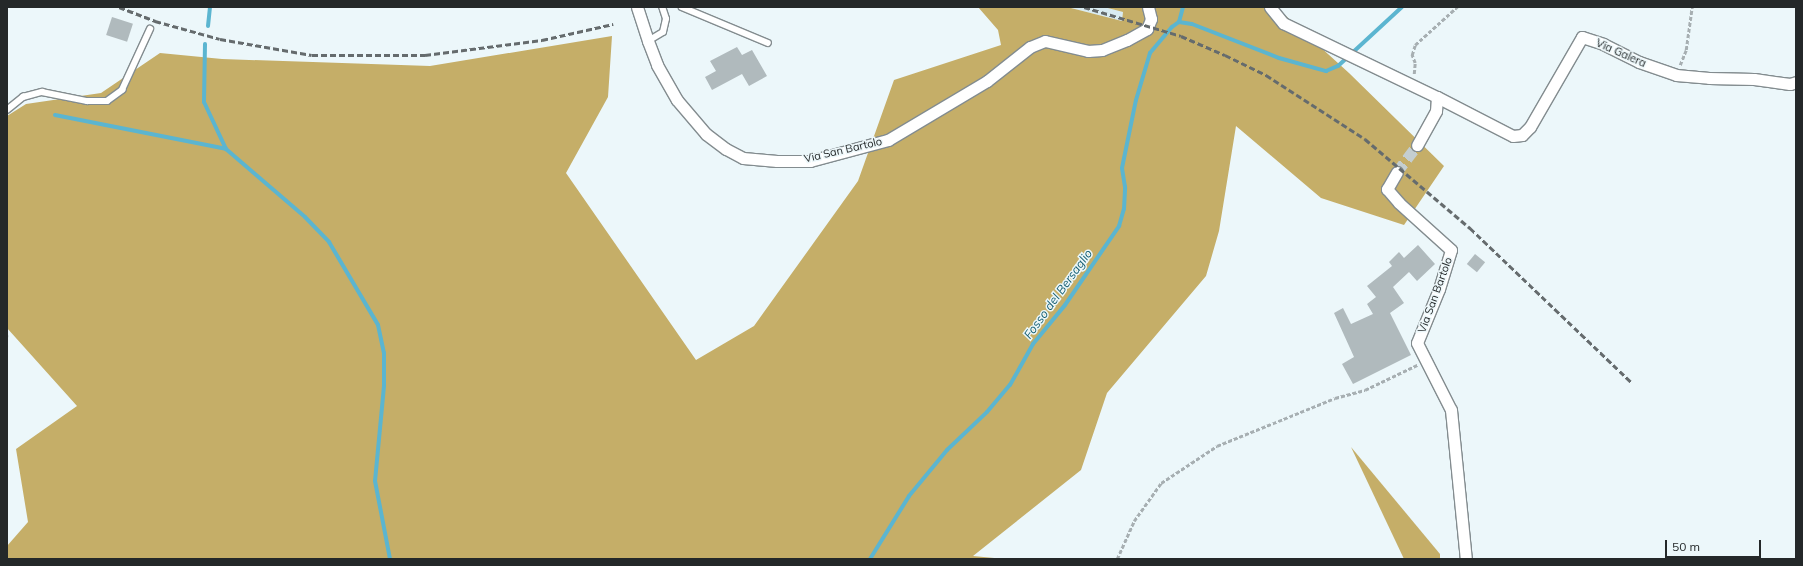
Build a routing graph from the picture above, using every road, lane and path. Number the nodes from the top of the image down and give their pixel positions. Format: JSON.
{"nodes":[{"id":1,"x":637,"y":7,"type":"edge"},
{"id":2,"x":662,"y":7,"type":"edge"},
{"id":3,"x":682,"y":7,"type":"edge"},
{"id":4,"x":1148,"y":7,"type":"edge"},
{"id":5,"x":1270,"y":7,"type":"edge"},
{"id":6,"x":1457,"y":7,"type":"edge"},
{"id":7,"x":1692,"y":7,"type":"edge"},
{"id":8,"x":150,"y":29,"type":"dead end"},
{"id":9,"x":648,"y":41,"type":"junction"},
{"id":10,"x":768,"y":43,"type":"dead end"},
{"id":11,"x":1676,"y":74,"type":"junction"},
{"id":12,"x":1796,"y":82,"type":"edge"},
{"id":13,"x":1409,"y":83,"type":"junction"},
{"id":14,"x":1437,"y":97,"type":"junction"},
{"id":15,"x":7,"y":110,"type":"edge"},
{"id":16,"x":1417,"y":145,"type":"tunnel mouth"},
{"id":17,"x":1397,"y":172,"type":"tunnel mouth"},
{"id":18,"x":1427,"y":360,"type":"junction"},
{"id":19,"x":1118,"y":559,"type":"edge"},
{"id":20,"x":1466,"y":559,"type":"edge"}],
"edges":[{"from":1,"to":9,"type":"street","name":"Via San Bartolo"},
{"from":2,"to":9,"type":"lane"},
{"from":3,"to":10,"type":"lane"},
{"from":4,"to":9,"type":"street","name":"Via San Bartolo"},
{"from":5,"to":13,"type":"street"},
{"from":6,"to":13,"type":"path"},
{"from":7,"to":11,"type":"path"},
{"from":8,"to":15,"type":"lane"},
{"from":11,"to":12,"type":"street","name":"Via Galera"},
{"from":11,"to":14,"type":"street","name":"Via Galera"},
{"from":13,"to":14,"type":"street"},
{"from":14,"to":16,"type":"street"},
{"from":17,"to":18,"type":"street","name":"Via San Bartolo"},
{"from":18,"to":19,"type":"path"},
{"from":18,"to":20,"type":"street","name":"Via San Bartolo"}]}
